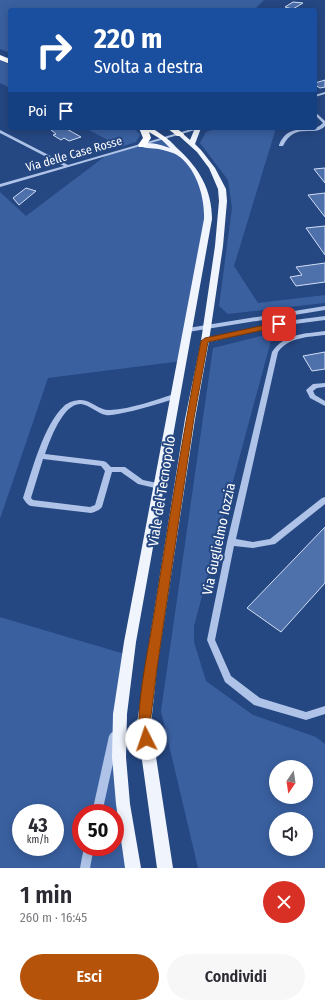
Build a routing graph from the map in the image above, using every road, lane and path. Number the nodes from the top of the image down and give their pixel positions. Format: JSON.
{"nodes":[{"id":1,"x":317,"y":115,"type":"edge"},
{"id":2,"x":325,"y":123,"type":"edge"},
{"id":3,"x":317,"y":128,"type":"edge"},
{"id":4,"x":144,"y":130,"type":"edge"},
{"id":5,"x":150,"y":130,"type":"edge"},
{"id":6,"x":174,"y":130,"type":"edge"},
{"id":7,"x":193,"y":130,"type":"edge"},
{"id":8,"x":198,"y":130,"type":"edge"},
{"id":9,"x":305,"y":130,"type":"edge"},
{"id":10,"x":0,"y":131,"type":"edge"},
{"id":11,"x":180,"y":134,"type":"junction"},
{"id":12,"x":164,"y":139,"type":"junction"},
{"id":13,"x":192,"y":144,"type":"junction"},
{"id":14,"x":142,"y":145,"type":"junction"},
{"id":15,"x":281,"y":145,"type":"dead end"},
{"id":16,"x":183,"y":157,"type":"junction"},
{"id":17,"x":67,"y":166,"type":"junction"},
{"id":18,"x":0,"y":186,"type":"edge"},
{"id":19,"x":325,"y":308,"type":"edge"},
{"id":20,"x":325,"y":318,"type":"edge"},
{"id":21,"x":207,"y":327,"type":"junction"},
{"id":22,"x":188,"y":330,"type":"junction"},
{"id":23,"x":325,"y":333,"type":"edge"},
{"id":24,"x":205,"y":341,"type":"junction"},
{"id":25,"x":325,"y":385,"type":"edge"},
{"id":26,"x":175,"y":396,"type":"junction"},
{"id":27,"x":325,"y":404,"type":"edge"},
{"id":28,"x":42,"y":456,"type":"junction"},
{"id":29,"x":109,"y":470,"type":"junction"},
{"id":30,"x":158,"y":486,"type":"junction"},
{"id":31,"x":325,"y":500,"type":"edge"},
{"id":32,"x":231,"y":542,"type":"junction"},
{"id":33,"x":325,"y":710,"type":"edge"},
{"id":34,"x":120,"y":714,"type":"junction"},
{"id":35,"x":98,"y":804,"type":"edge"},
{"id":36,"x":87,"y":856,"type":"edge"},
{"id":37,"x":165,"y":867,"type":"edge"},
{"id":38,"x":85,"y":868,"type":"edge"},
{"id":39,"x":133,"y":868,"type":"edge"}],
"edges":[{"from":1,"to":2,"type":"street"},
{"from":2,"to":3,"type":"street"},
{"from":4,"to":14,"type":"highway"},
{"from":5,"to":12,"type":"highway"},
{"from":6,"to":11,"type":"highway"},
{"from":7,"to":11,"type":"street","name":"Via delle Case Rosse"},
{"from":8,"to":13,"type":"main road"},
{"from":9,"to":15,"type":"street"},
{"from":10,"to":17,"type":"street"},
{"from":11,"to":12,"type":"street","name":"Via delle Case Rosse"},
{"from":11,"to":13,"type":"main road","name":"Viale del Tecnopolo"},
{"from":12,"to":14,"type":"street","name":"Via delle Case Rosse"},
{"from":12,"to":16,"type":"main road","name":"Viale del Tecnopolo"},
{"from":13,"to":21,"type":"main road","name":"Viale del Tecnopolo"},
{"from":14,"to":16,"type":"main road"},
{"from":14,"to":17,"type":"street","name":"Via delle Case Rosse"},
{"from":16,"to":22,"type":"main road","name":"Viale del Tecnopolo"},
{"from":17,"to":18,"type":"street","name":"Via delle Case Rosse"},
{"from":19,"to":21,"type":"street"},
{"from":20,"to":24,"type":"street"},
{"from":21,"to":22,"type":"street"},
{"from":21,"to":24,"type":"main road","name":"Viale del Tecnopolo"},
{"from":22,"to":26,"type":"main road","name":"Viale del Tecnopolo"},
{"from":23,"to":32,"type":"street","name":"Via Guglielmo Iozzia"},
{"from":24,"to":37,"type":"main road","name":"Viale del Tecnopolo"},
{"from":25,"to":27,"type":"street"},
{"from":26,"to":28,"type":"street"},
{"from":26,"to":30,"type":"main road","name":"Viale del Tecnopolo"},
{"from":28,"to":29,"type":"street"},
{"from":28,"to":29,"type":"street"},
{"from":29,"to":30,"type":"street"},
{"from":30,"to":34,"type":"main road","name":"Viale del Tecnopolo"},
{"from":31,"to":32,"type":"street"},
{"from":32,"to":33,"type":"street","name":"Via Guglielmo Iozzia"},
{"from":34,"to":35,"type":"street"},
{"from":34,"to":39,"type":"main road","name":"Viale del Tecnopolo"},
{"from":36,"to":38,"type":"street"}]}
